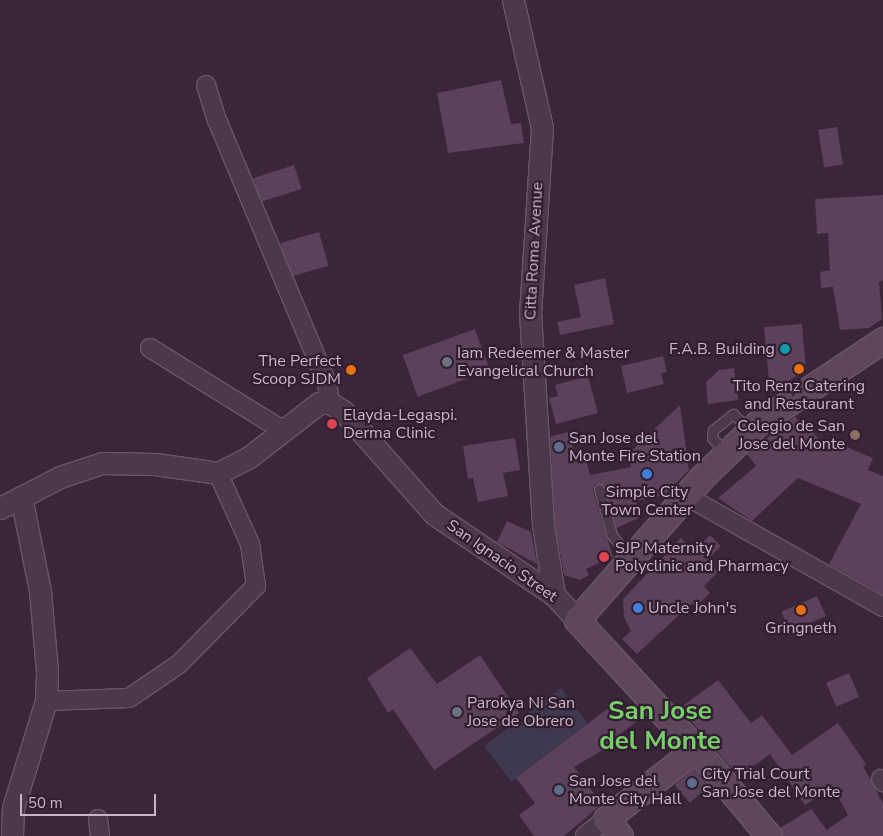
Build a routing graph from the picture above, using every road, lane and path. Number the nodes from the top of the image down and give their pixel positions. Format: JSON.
{"nodes":[{"id":1,"x":513,"y":0,"type":"edge"},
{"id":2,"x":206,"y":85,"type":"dead end"},
{"id":3,"x":883,"y":340,"type":"edge"},
{"id":4,"x":150,"y":348,"type":"dead end"},
{"id":5,"x":330,"y":403,"type":"junction"},
{"id":6,"x":284,"y":431,"type":"junction"},
{"id":7,"x":218,"y":473,"type":"junction"},
{"id":8,"x":599,"y":489,"type":"dead end"},
{"id":9,"x":686,"y":496,"type":"junction"},
{"id":10,"x":21,"y":497,"type":"junction"},
{"id":11,"x":0,"y":508,"type":"edge"},
{"id":12,"x":629,"y":557,"type":"junction"},
{"id":13,"x":554,"y":595,"type":"junction"},
{"id":14,"x":883,"y":607,"type":"edge"},
{"id":15,"x":577,"y":620,"type":"junction"},
{"id":16,"x":46,"y":701,"type":"junction"},
{"id":17,"x":696,"y":749,"type":"junction"},
{"id":18,"x":613,"y":828,"type":"edge"},
{"id":19,"x":12,"y":836,"type":"edge"},
{"id":20,"x":585,"y":836,"type":"edge"},
{"id":21,"x":769,"y":836,"type":"edge"}],
"edges":[{"from":1,"to":13,"type":"street","name":"Citta Roma Avenue"},
{"from":2,"to":5,"type":"street"},
{"from":3,"to":9,"type":"main road"},
{"from":4,"to":6,"type":"street"},
{"from":5,"to":6,"type":"street"},
{"from":5,"to":13,"type":"street","name":"San Ignacio Street"},
{"from":6,"to":7,"type":"street"},
{"from":7,"to":10,"type":"street"},
{"from":7,"to":16,"type":"street"},
{"from":8,"to":12,"type":"lane"},
{"from":9,"to":12,"type":"main road"},
{"from":9,"to":14,"type":"street"},
{"from":10,"to":11,"type":"street"},
{"from":10,"to":16,"type":"street"},
{"from":12,"to":15,"type":"main road"},
{"from":13,"to":15,"type":"street","name":"San Ignacio Street"},
{"from":15,"to":17,"type":"main road","name":"San Ignacio Street"},
{"from":16,"to":19,"type":"street"},
{"from":17,"to":18,"type":"main road"},
{"from":17,"to":21,"type":"main road","name":"San Ignacio Street"},
{"from":18,"to":20,"type":"street"}]}
